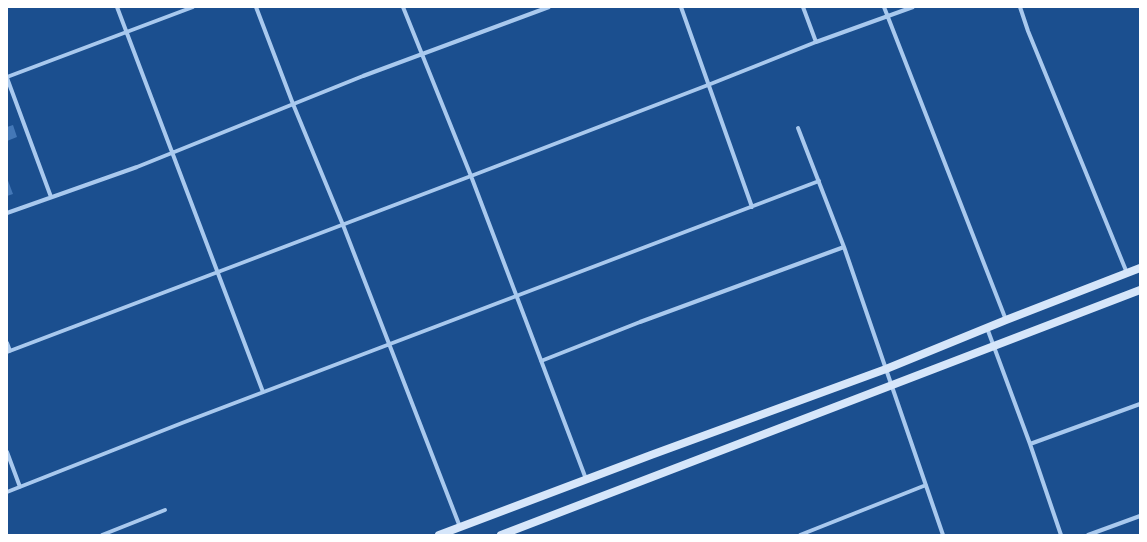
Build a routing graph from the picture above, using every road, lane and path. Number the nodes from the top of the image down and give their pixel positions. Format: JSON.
{"nodes":[{"id":1,"x":117,"y":7,"type":"edge"},
{"id":2,"x":193,"y":7,"type":"edge"},
{"id":3,"x":256,"y":7,"type":"edge"},
{"id":4,"x":403,"y":7,"type":"edge"},
{"id":5,"x":549,"y":7,"type":"edge"},
{"id":6,"x":681,"y":7,"type":"edge"},
{"id":7,"x":803,"y":7,"type":"edge"},
{"id":8,"x":884,"y":7,"type":"edge"},
{"id":9,"x":913,"y":7,"type":"edge"},
{"id":10,"x":1020,"y":7,"type":"edge"},
{"id":11,"x":539,"y":9,"type":"edge"},
{"id":12,"x":888,"y":16,"type":"junction"},
{"id":13,"x":126,"y":32,"type":"junction"},
{"id":14,"x":816,"y":42,"type":"junction"},
{"id":15,"x":421,"y":54,"type":"junction"},
{"id":16,"x":7,"y":77,"type":"edge"},
{"id":17,"x":708,"y":85,"type":"junction"},
{"id":18,"x":293,"y":104,"type":"junction"},
{"id":19,"x":798,"y":128,"type":"dead end"},
{"id":20,"x":173,"y":152,"type":"junction"},
{"id":21,"x":471,"y":176,"type":"junction"},
{"id":22,"x":819,"y":181,"type":"junction"},
{"id":23,"x":51,"y":197,"type":"junction"},
{"id":24,"x":752,"y":207,"type":"junction"},
{"id":25,"x":7,"y":213,"type":"edge"},
{"id":26,"x":343,"y":225,"type":"junction"},
{"id":27,"x":844,"y":247,"type":"junction"},
{"id":28,"x":1140,"y":268,"type":"edge"},
{"id":29,"x":218,"y":273,"type":"junction"},
{"id":30,"x":1127,"y":273,"type":"junction"},
{"id":31,"x":1140,"y":290,"type":"edge"},
{"id":32,"x":516,"y":296,"type":"junction"},
{"id":33,"x":1006,"y":320,"type":"junction"},
{"id":34,"x":987,"y":328,"type":"junction"},
{"id":35,"x":7,"y":343,"type":"edge"},
{"id":36,"x":390,"y":345,"type":"junction"},
{"id":37,"x":994,"y":346,"type":"junction"},
{"id":38,"x":8,"y":352,"type":"edge"},
{"id":39,"x":541,"y":361,"type":"junction"},
{"id":40,"x":886,"y":369,"type":"junction"},
{"id":41,"x":892,"y":385,"type":"junction"},
{"id":42,"x":263,"y":392,"type":"junction"},
{"id":43,"x":1140,"y":404,"type":"edge"},
{"id":44,"x":1030,"y":444,"type":"junction"},
{"id":45,"x":7,"y":452,"type":"edge"},
{"id":46,"x":586,"y":480,"type":"junction"},
{"id":47,"x":926,"y":485,"type":"junction"},
{"id":48,"x":20,"y":487,"type":"junction"},
{"id":49,"x":7,"y":492,"type":"edge"},
{"id":50,"x":164,"y":510,"type":"dead end"},
{"id":51,"x":1140,"y":516,"type":"edge"},
{"id":52,"x":460,"y":527,"type":"junction"},
{"id":53,"x":804,"y":534,"type":"edge"},
{"id":54,"x":102,"y":535,"type":"edge"},
{"id":55,"x":439,"y":535,"type":"edge"},
{"id":56,"x":501,"y":535,"type":"edge"},
{"id":57,"x":943,"y":535,"type":"edge"},
{"id":58,"x":1061,"y":535,"type":"edge"},
{"id":59,"x":1088,"y":535,"type":"edge"}],
"edges":[{"from":1,"to":13,"type":"street"},
{"from":2,"to":13,"type":"street"},
{"from":3,"to":18,"type":"street"},
{"from":4,"to":15,"type":"street"},
{"from":5,"to":11,"type":"street"},
{"from":6,"to":17,"type":"street"},
{"from":7,"to":14,"type":"street"},
{"from":8,"to":12,"type":"street"},
{"from":9,"to":12,"type":"street"},
{"from":10,"to":30,"type":"street"},
{"from":11,"to":15,"type":"street"},
{"from":12,"to":14,"type":"street"},
{"from":12,"to":33,"type":"street"},
{"from":13,"to":16,"type":"street"},
{"from":13,"to":20,"type":"street"},
{"from":14,"to":17,"type":"street"},
{"from":15,"to":18,"type":"street"},
{"from":15,"to":21,"type":"street"},
{"from":16,"to":23,"type":"street"},
{"from":17,"to":21,"type":"street"},
{"from":17,"to":24,"type":"street"},
{"from":18,"to":20,"type":"street"},
{"from":18,"to":26,"type":"street"},
{"from":19,"to":22,"type":"street"},
{"from":20,"to":23,"type":"street"},
{"from":20,"to":29,"type":"street"},
{"from":21,"to":26,"type":"street"},
{"from":21,"to":32,"type":"street"},
{"from":22,"to":24,"type":"street"},
{"from":22,"to":27,"type":"street"},
{"from":23,"to":25,"type":"street"},
{"from":24,"to":32,"type":"street"},
{"from":26,"to":29,"type":"street"},
{"from":26,"to":36,"type":"street"},
{"from":27,"to":39,"type":"street"},
{"from":27,"to":40,"type":"street"},
{"from":28,"to":30,"type":"street"},
{"from":29,"to":38,"type":"street"},
{"from":29,"to":42,"type":"street"},
{"from":30,"to":33,"type":"street"},
{"from":31,"to":37,"type":"street"},
{"from":32,"to":36,"type":"street"},
{"from":32,"to":39,"type":"street"},
{"from":33,"to":34,"type":"street"},
{"from":34,"to":37,"type":"street"},
{"from":34,"to":40,"type":"street"},
{"from":35,"to":38,"type":"street"},
{"from":36,"to":42,"type":"street"},
{"from":36,"to":52,"type":"street"},
{"from":37,"to":41,"type":"street"},
{"from":37,"to":44,"type":"street"},
{"from":39,"to":46,"type":"street"},
{"from":40,"to":41,"type":"street"},
{"from":40,"to":46,"type":"street"},
{"from":41,"to":47,"type":"street"},
{"from":41,"to":56,"type":"street"},
{"from":42,"to":48,"type":"street"},
{"from":43,"to":44,"type":"street"},
{"from":44,"to":58,"type":"street"},
{"from":45,"to":48,"type":"street"},
{"from":46,"to":52,"type":"street"},
{"from":47,"to":53,"type":"street"},
{"from":47,"to":57,"type":"street"},
{"from":48,"to":49,"type":"street"},
{"from":50,"to":54,"type":"street"},
{"from":51,"to":59,"type":"street"},
{"from":52,"to":55,"type":"street"}]}
